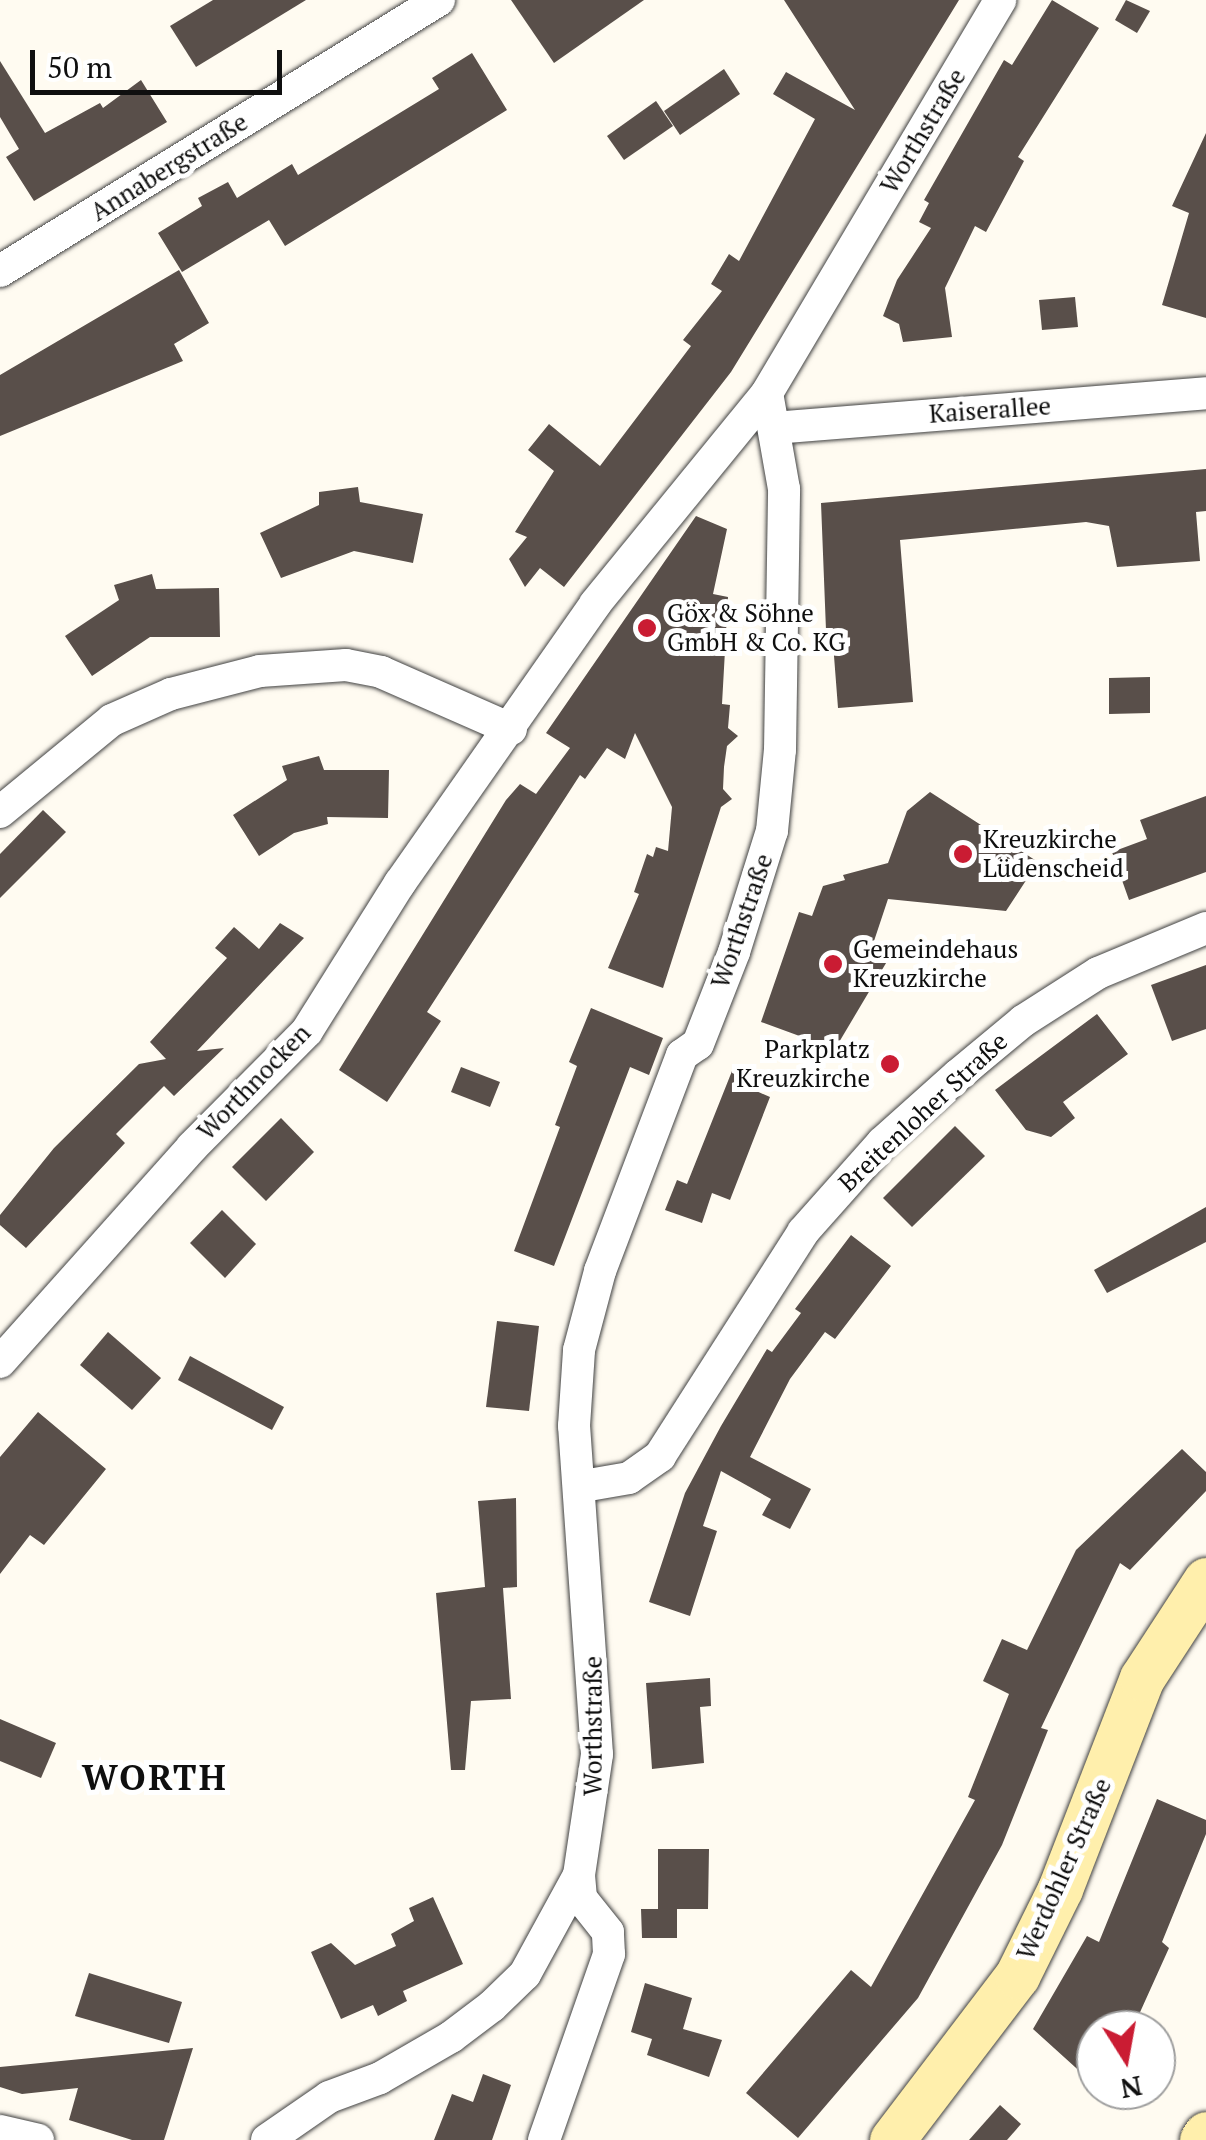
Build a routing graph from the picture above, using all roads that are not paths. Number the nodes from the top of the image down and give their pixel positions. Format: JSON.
{"nodes":[{"id":1,"x":439,"y":0,"type":"edge"},
{"id":2,"x":1000,"y":0,"type":"edge"},
{"id":3,"x":0,"y":271,"type":"edge"},
{"id":4,"x":1206,"y":392,"type":"edge"},
{"id":5,"x":767,"y":394,"type":"junction"},
{"id":6,"x":774,"y":428,"type":"junction"},
{"id":7,"x":511,"y":729,"type":"junction"},
{"id":8,"x":0,"y":812,"type":"edge"},
{"id":9,"x":1206,"y":928,"type":"edge"},
{"id":10,"x":0,"y":1362,"type":"edge"},
{"id":11,"x":583,"y":1486,"type":"junction"},
{"id":12,"x":1206,"y":1580,"type":"edge"},
{"id":13,"x":578,"y":1876,"type":"junction"},
{"id":14,"x":0,"y":2131,"type":"edge"},
{"id":15,"x":38,"y":2140,"type":"edge"},
{"id":16,"x":267,"y":2140,"type":"edge"},
{"id":17,"x":544,"y":2140,"type":"edge"},
{"id":18,"x":892,"y":2140,"type":"edge"}],
"edges":[{"from":1,"to":3,"type":"street","name":"Annabergstraße"},
{"from":2,"to":5,"type":"street","name":"Worthstraße"},
{"from":4,"to":6,"type":"street","name":"Kaiserallee"},
{"from":5,"to":6,"type":"street","name":"Worthstraße"},
{"from":5,"to":7,"type":"street","name":"Worthnocken"},
{"from":6,"to":11,"type":"street","name":"Worthstraße"},
{"from":7,"to":8,"type":"street"},
{"from":7,"to":10,"type":"street","name":"Worthnocken"},
{"from":9,"to":11,"type":"street","name":"Breitenloher Straße"},
{"from":11,"to":13,"type":"street","name":"Worthstraße"},
{"from":12,"to":18,"type":"street","name":"Werdohler Straße"},
{"from":13,"to":16,"type":"street","name":"Worthstraße"},
{"from":13,"to":17,"type":"street"},
{"from":14,"to":15,"type":"street"}]}
